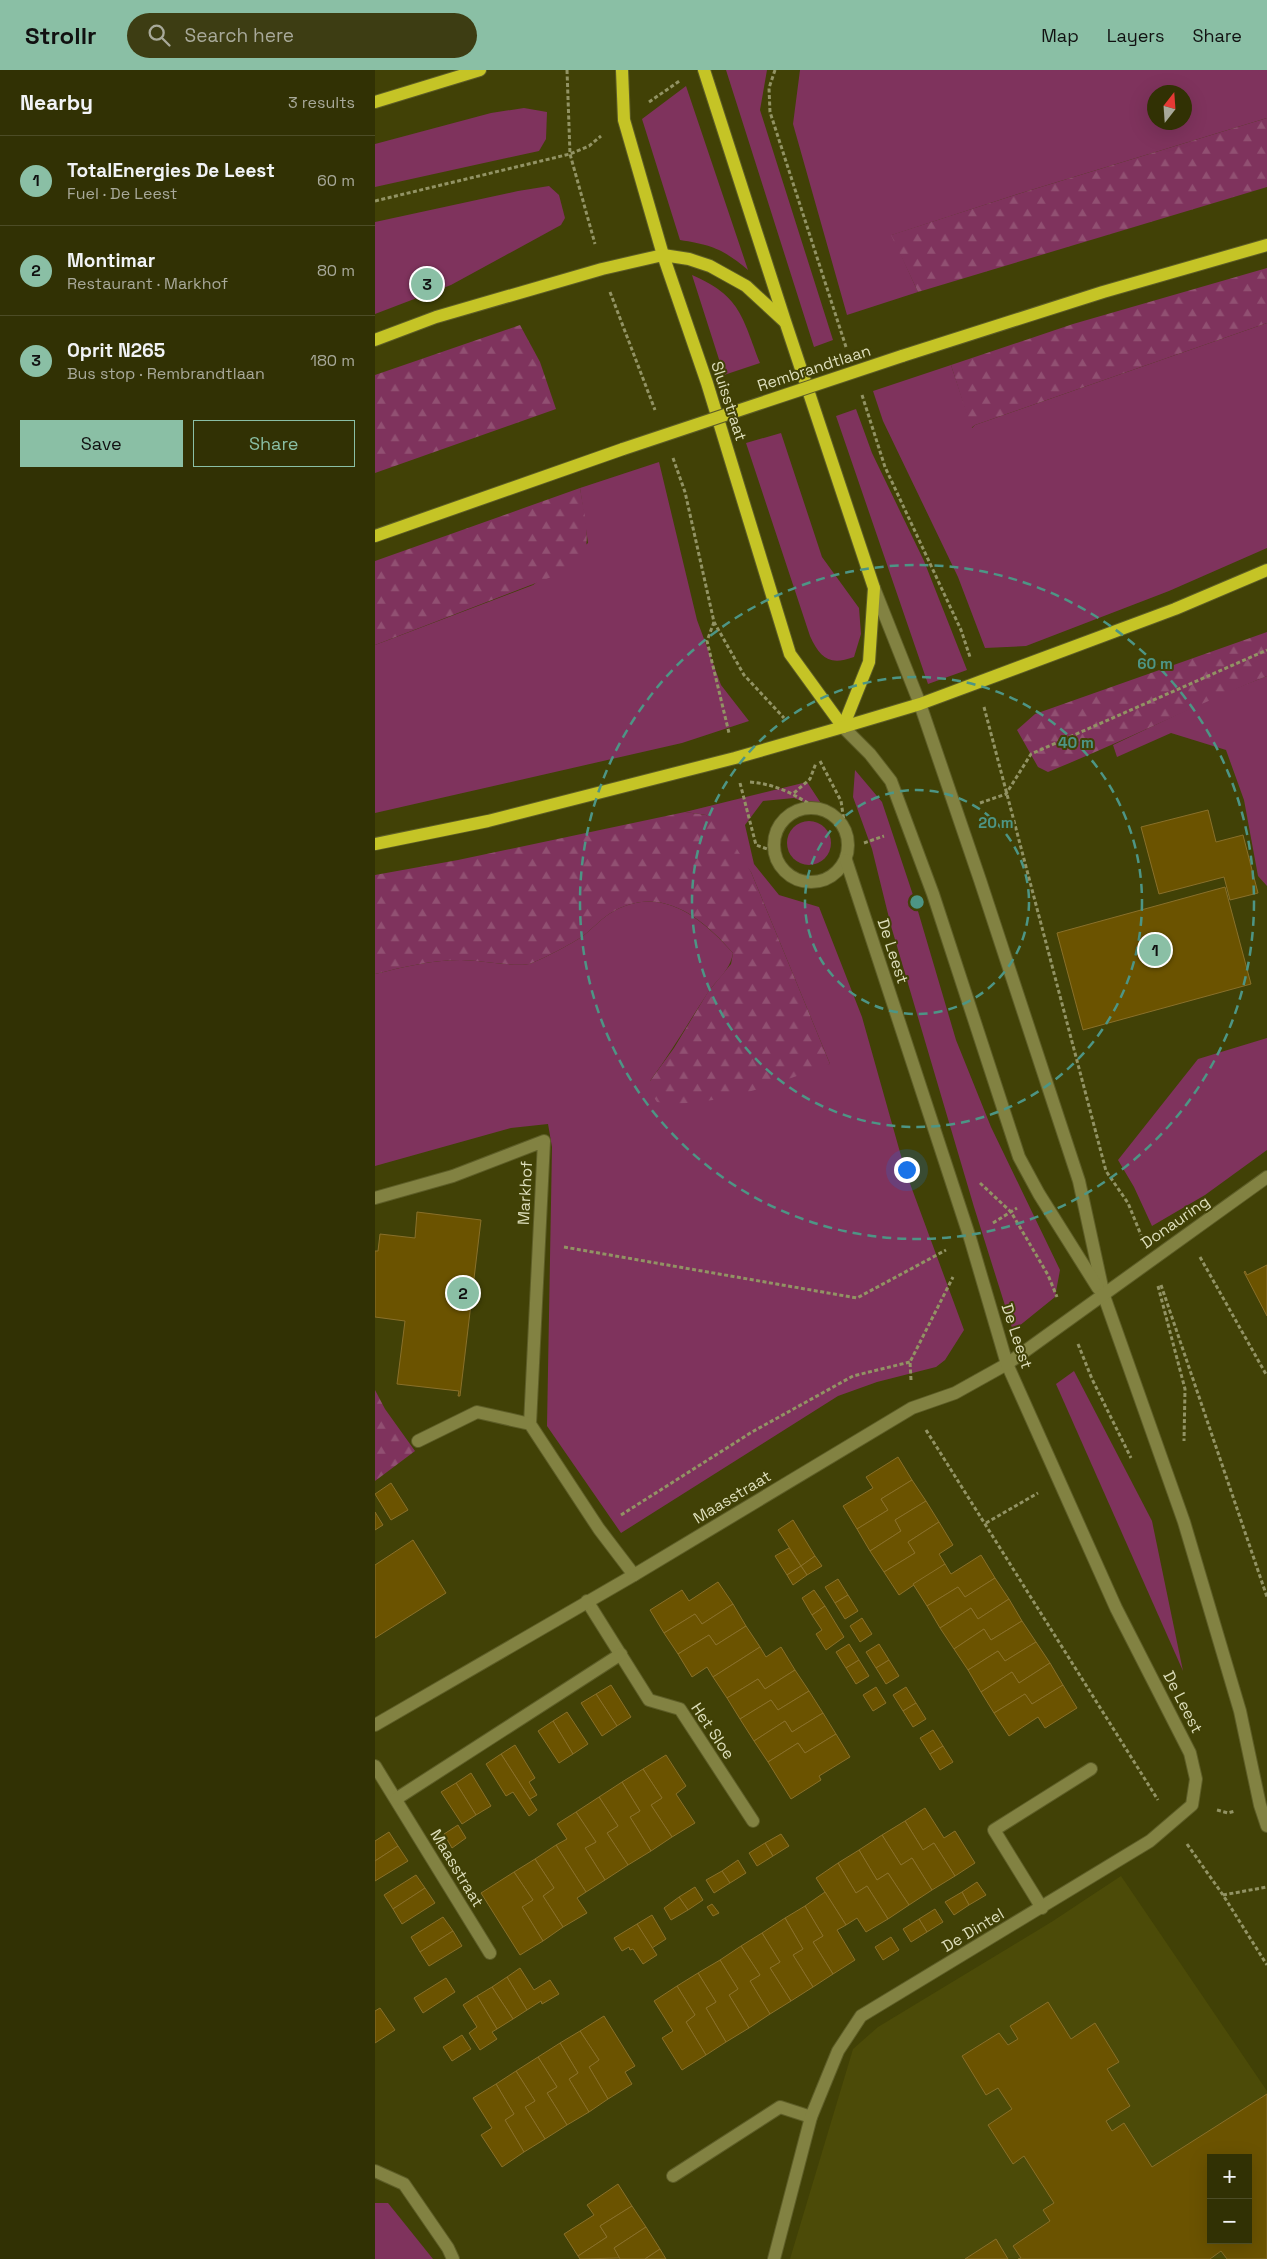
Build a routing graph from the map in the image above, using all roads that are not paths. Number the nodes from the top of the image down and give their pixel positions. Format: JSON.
{"nodes":[{"id":1,"x":480,"y":70,"type":"edge"},
{"id":2,"x":622,"y":70,"type":"edge"},
{"id":3,"x":704,"y":70,"type":"edge"},
{"id":4,"x":375,"y":102,"type":"edge"},
{"id":5,"x":1267,"y":245,"type":"edge"},
{"id":6,"x":663,"y":255,"type":"junction"},
{"id":7,"x":785,"y":321,"type":"junction"},
{"id":8,"x":375,"y":340,"type":"edge"},
{"id":9,"x":375,"y":536,"type":"edge"},
{"id":10,"x":1267,"y":570,"type":"edge"},
{"id":11,"x":874,"y":588,"type":"junction"},
{"id":12,"x":920,"y":704,"type":"junction"},
{"id":13,"x":843,"y":727,"type":"junction"},
{"id":14,"x":375,"y":844,"type":"edge"},
{"id":15,"x":846,"y":860,"type":"junction"},
{"id":16,"x":1267,"y":1177,"type":"edge"},
{"id":17,"x":375,"y":1198,"type":"edge"},
{"id":18,"x":1104,"y":1296,"type":"junction"},
{"id":19,"x":1007,"y":1364,"type":"junction"},
{"id":20,"x":530,"y":1424,"type":"junction"},
{"id":21,"x":418,"y":1441,"type":"dead end"},
{"id":22,"x":634,"y":1575,"type":"junction"},
{"id":23,"x":587,"y":1601,"type":"junction"},
{"id":24,"x":621,"y":1654,"type":"junction"},
{"id":25,"x":375,"y":1725,"type":"edge"},
{"id":26,"x":375,"y":1766,"type":"edge"},
{"id":27,"x":1091,"y":1769,"type":"dead end"},
{"id":28,"x":396,"y":1799,"type":"junction"},
{"id":29,"x":1192,"y":1805,"type":"joint"},
{"id":30,"x":753,"y":1821,"type":"dead end"},
{"id":31,"x":1267,"y":1826,"type":"edge"},
{"id":32,"x":1042,"y":1908,"type":"junction"},
{"id":33,"x":490,"y":1953,"type":"dead end"},
{"id":34,"x":811,"y":2117,"type":"junction"},
{"id":35,"x":375,"y":2171,"type":"edge"},
{"id":36,"x":673,"y":2176,"type":"dead end"},
{"id":37,"x":453,"y":2259,"type":"edge"},
{"id":38,"x":774,"y":2259,"type":"edge"}],
"edges":[{"from":1,"to":4,"type":"main road"},
{"from":2,"to":6,"type":"main road","name":"Sluisstraat"},
{"from":3,"to":7,"type":"main road"},
{"from":5,"to":9,"type":"main road","name":"Rembrandtlaan","bridge":true},
{"from":6,"to":7,"type":"main road"},
{"from":6,"to":8,"type":"main road"},
{"from":6,"to":13,"type":"main road","name":"Sluisstraat"},
{"from":7,"to":11,"type":"main road"},
{"from":10,"to":12,"type":"main road"},
{"from":11,"to":12,"type":"street"},
{"from":11,"to":13,"type":"main road"},
{"from":12,"to":13,"type":"main road"},
{"from":12,"to":18,"type":"street"},
{"from":13,"to":14,"type":"main road"},
{"from":13,"to":18,"type":"street"},
{"from":15,"to":15,"type":"street","name":"De Leest"},
{"from":15,"to":19,"type":"street","name":"De Leest"},
{"from":16,"to":18,"type":"street","name":"Donauring"},
{"from":17,"to":20,"type":"street","name":"Markhof"},
{"from":18,"to":19,"type":"street","name":"Maasstraat"},
{"from":18,"to":31,"type":"street"},
{"from":19,"to":22,"type":"street","name":"Maasstraat"},
{"from":19,"to":29,"type":"street","name":"De Leest"},
{"from":20,"to":21,"type":"street"},
{"from":20,"to":22,"type":"street"},
{"from":22,"to":23,"type":"street","name":"Maasstraat"},
{"from":23,"to":24,"type":"street","name":"Het Sloe"},
{"from":23,"to":25,"type":"street","name":"Maasstraat"},
{"from":24,"to":28,"type":"street"},
{"from":24,"to":30,"type":"street","name":"Het Sloe"},
{"from":26,"to":28,"type":"street","name":"Maasstraat"},
{"from":27,"to":32,"type":"street"},
{"from":28,"to":33,"type":"street","name":"Maasstraat"},
{"from":29,"to":32,"type":"street","name":"De Dintel"},
{"from":32,"to":34,"type":"street","name":"De Dintel"},
{"from":34,"to":36,"type":"street"},
{"from":34,"to":38,"type":"street","name":"De Dintel"},
{"from":35,"to":37,"type":"street"}]}
